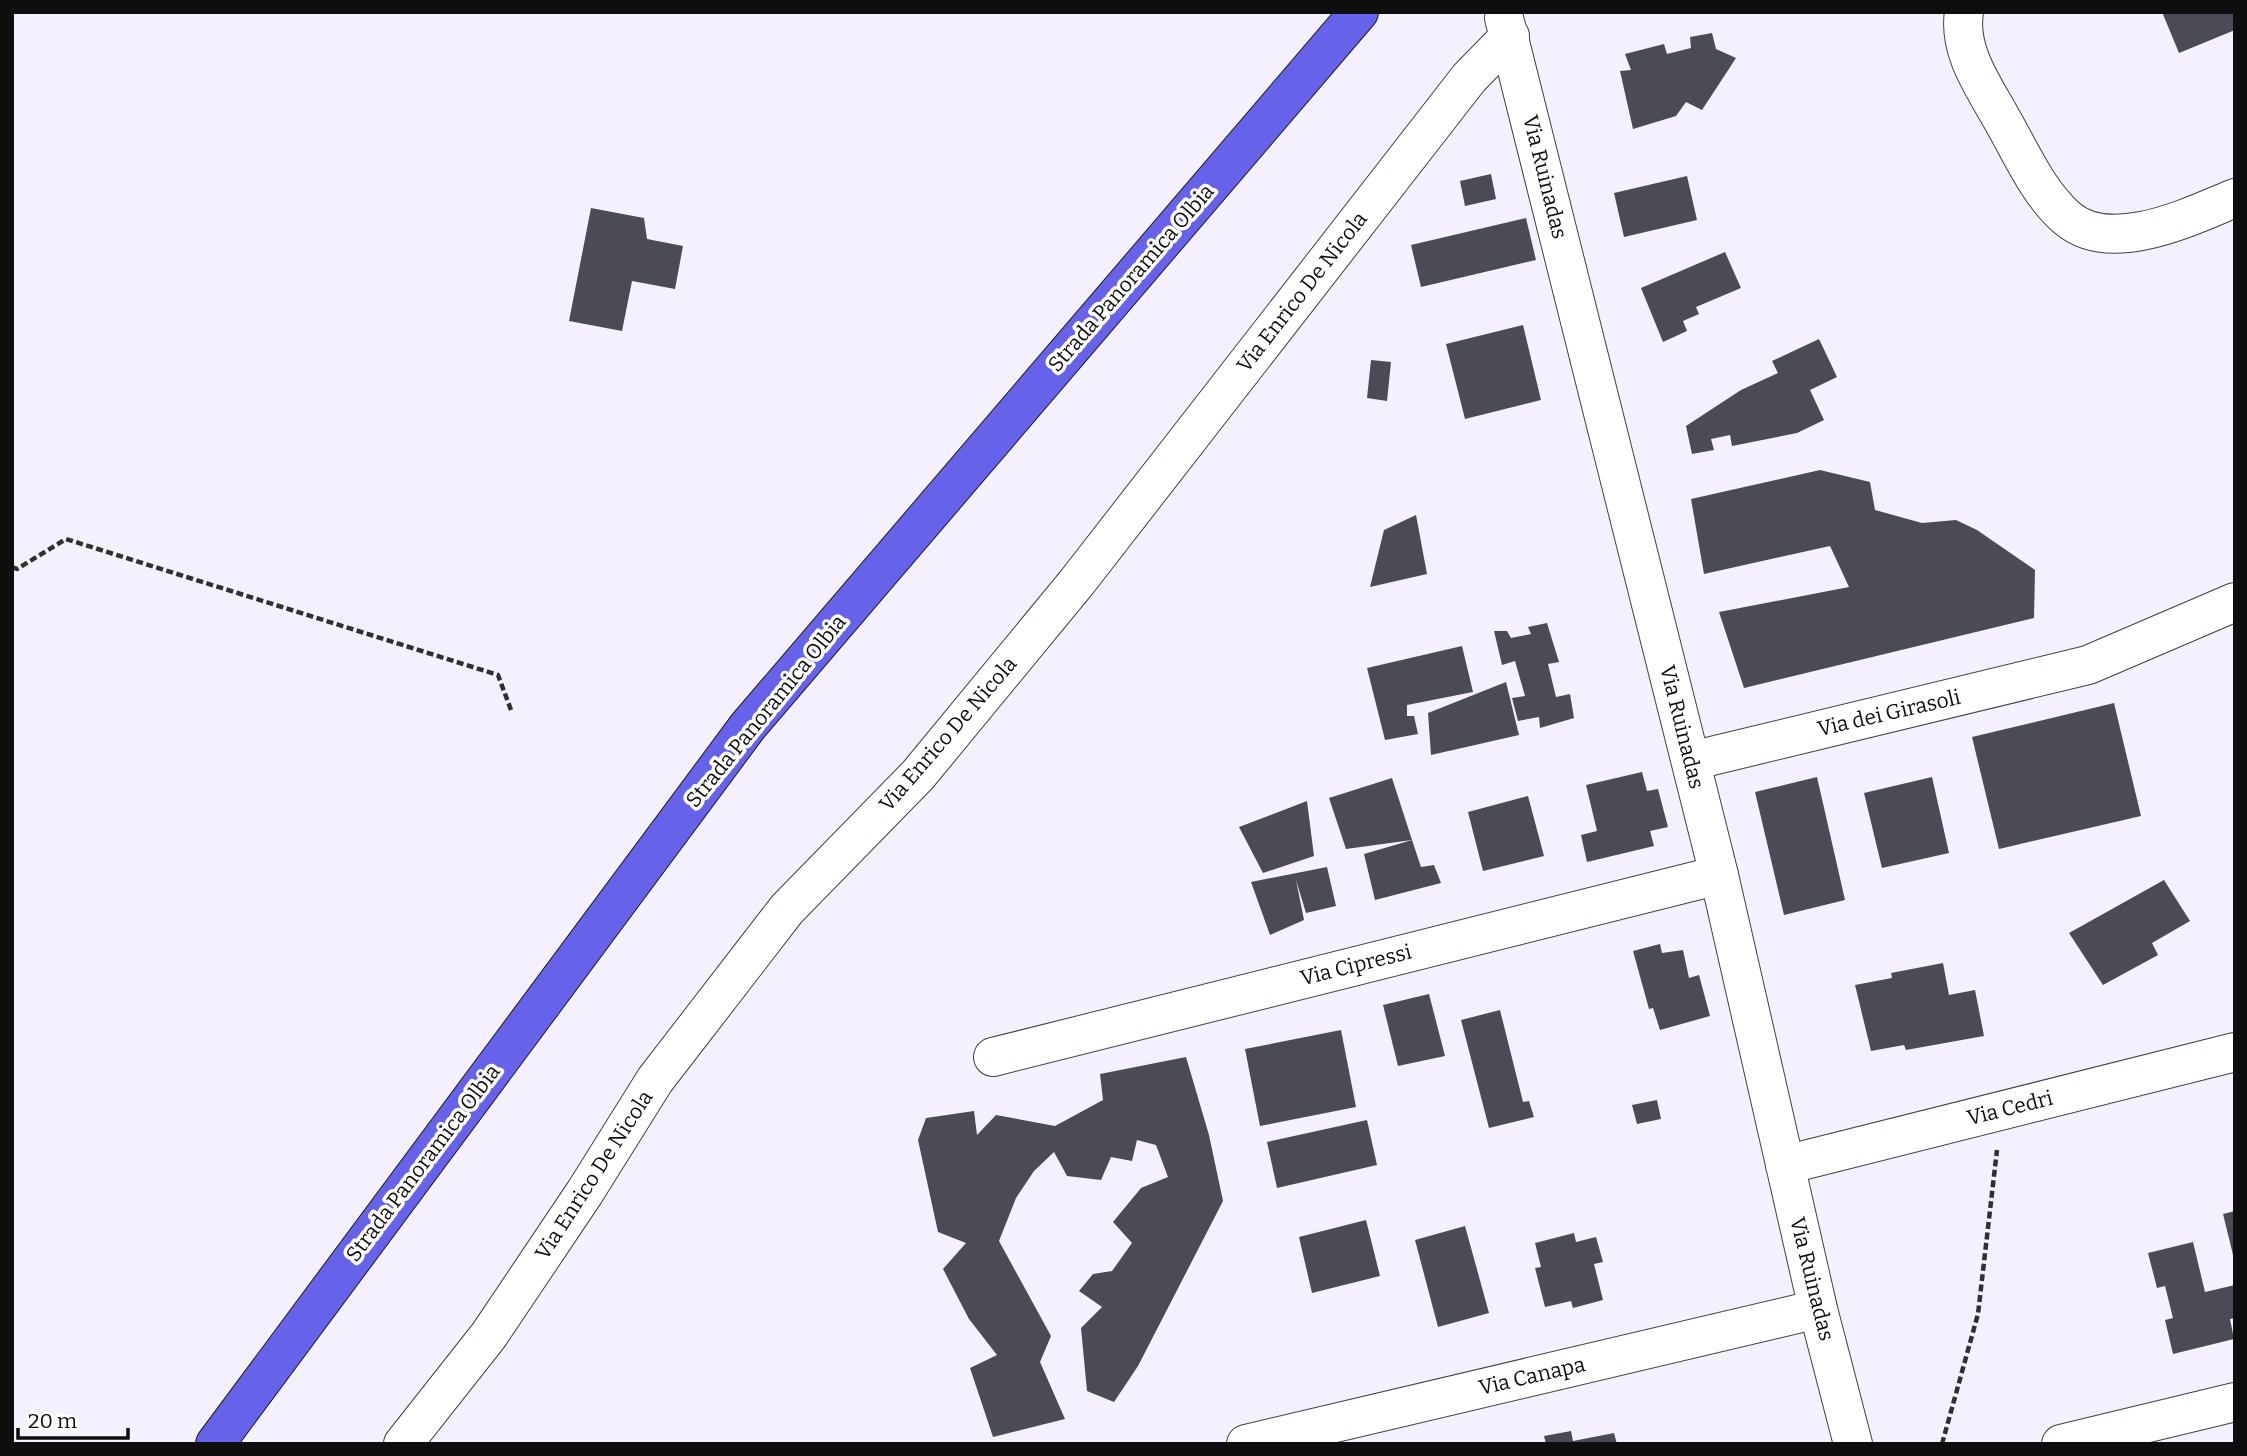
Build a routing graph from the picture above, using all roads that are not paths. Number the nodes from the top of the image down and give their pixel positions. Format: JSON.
{"nodes":[{"id":1,"x":1359,"y":12,"type":"edge"},
{"id":2,"x":1964,"y":12,"type":"edge"},
{"id":3,"x":1506,"y":24,"type":"edge"},
{"id":4,"x":2235,"y":198,"type":"edge"},
{"id":5,"x":2235,"y":602,"type":"edge"},
{"id":6,"x":1691,"y":761,"type":"junction"},
{"id":7,"x":1719,"y":875,"type":"junction"},
{"id":8,"x":2235,"y":1052,"type":"edge"},
{"id":9,"x":993,"y":1056,"type":"dead end"},
{"id":10,"x":1785,"y":1165,"type":"junction"},
{"id":11,"x":1818,"y":1309,"type":"junction"},
{"id":12,"x":2235,"y":1402,"type":"edge"},
{"id":13,"x":215,"y":1444,"type":"edge"},
{"id":14,"x":403,"y":1444,"type":"edge"},
{"id":15,"x":1245,"y":1444,"type":"edge"},
{"id":16,"x":1853,"y":1444,"type":"edge"},
{"id":17,"x":2061,"y":1444,"type":"edge"}],
"edges":[{"from":1,"to":13,"type":"highway","name":"Strada Panoramica Olbia"},
{"from":2,"to":4,"type":"street"},
{"from":3,"to":6,"type":"street","name":"Via Ruinadas"},
{"from":3,"to":14,"type":"street","name":"Via Enrico De Nicola"},
{"from":5,"to":6,"type":"street","name":"Via dei Girasoli"},
{"from":6,"to":7,"type":"street","name":"Via Ruinadas"},
{"from":7,"to":9,"type":"street","name":"Via Cipressi"},
{"from":7,"to":10,"type":"street","name":"Via Ruinadas"},
{"from":8,"to":10,"type":"street","name":"Via Cedri"},
{"from":10,"to":11,"type":"street","name":"Via Ruinadas"},
{"from":11,"to":15,"type":"street","name":"Via Canapa"},
{"from":11,"to":16,"type":"street","name":"Via Ruinadas"},
{"from":12,"to":17,"type":"street"}]}
